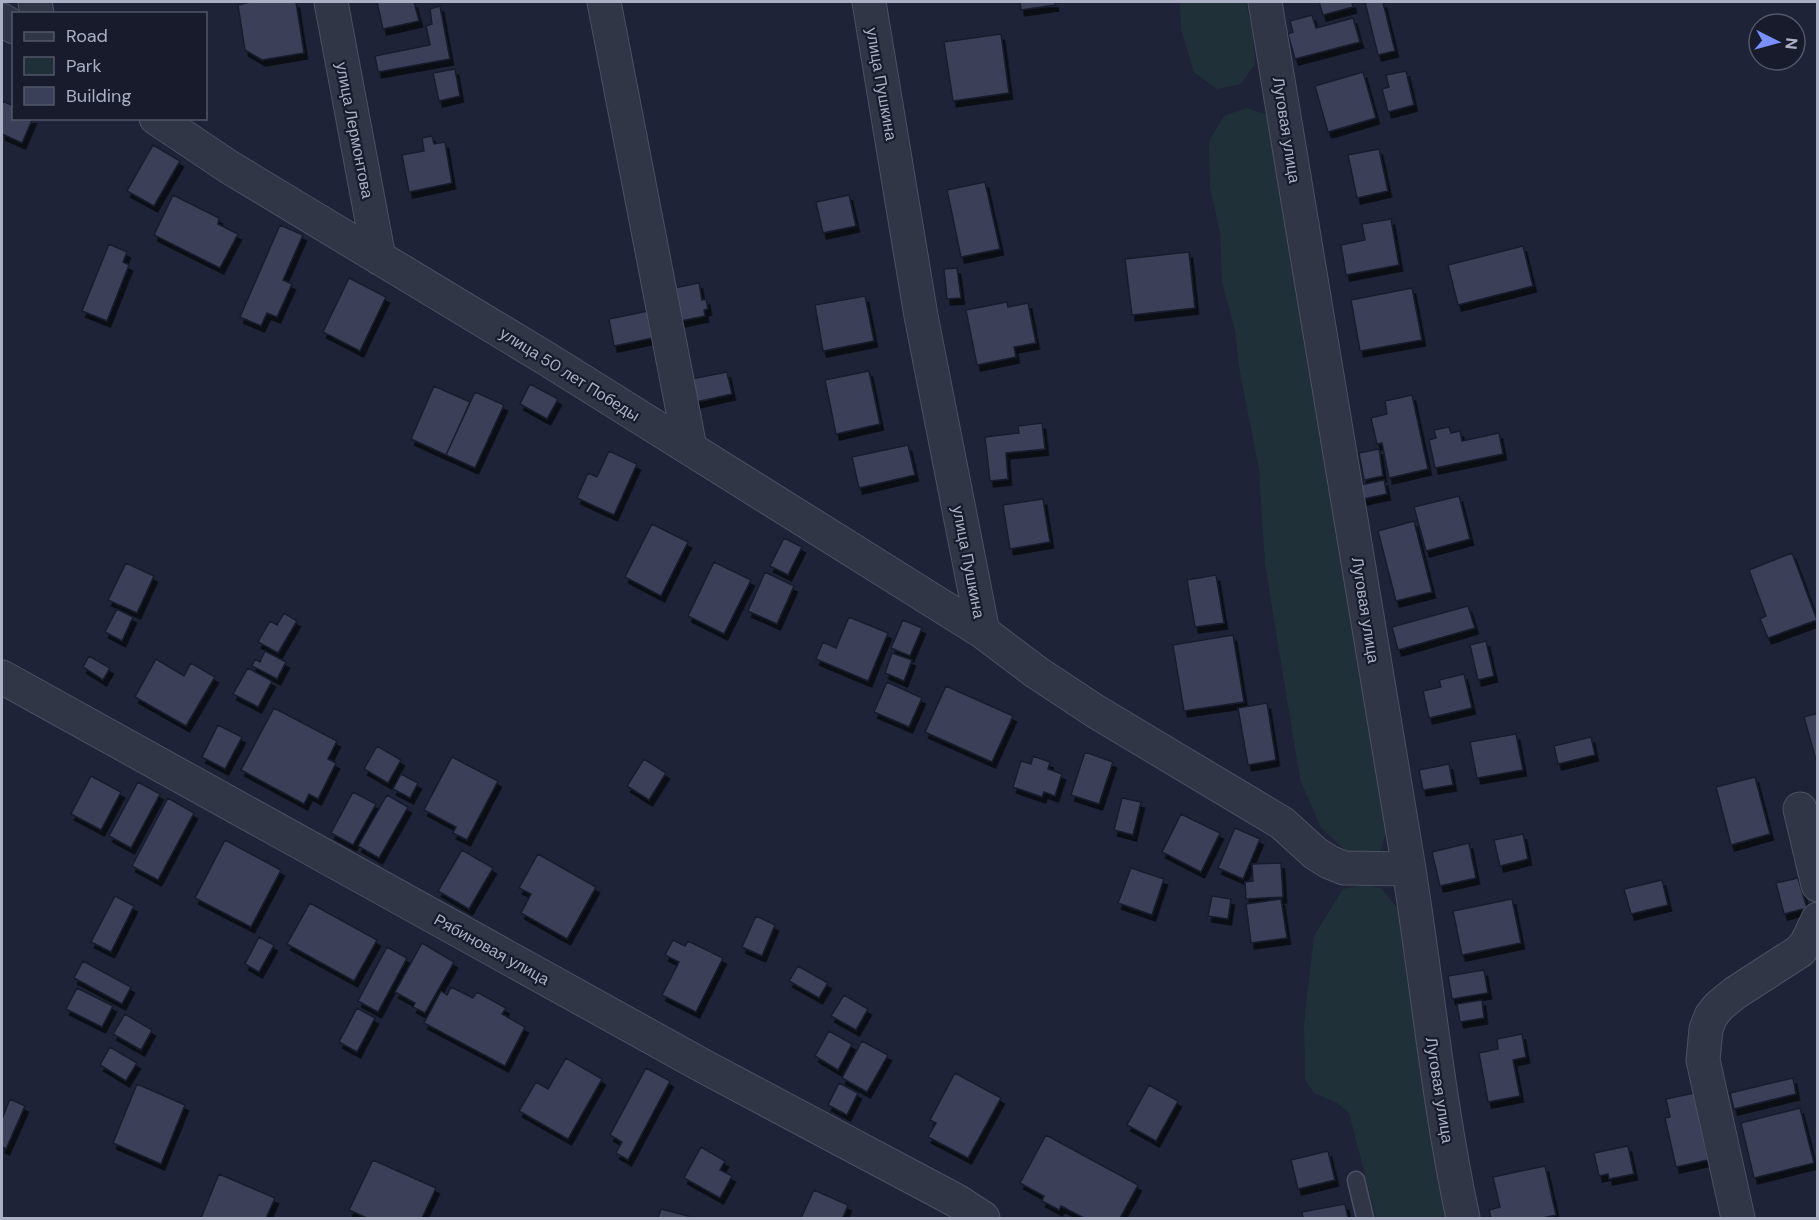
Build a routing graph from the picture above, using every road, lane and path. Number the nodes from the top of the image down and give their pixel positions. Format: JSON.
{"nodes":[{"id":1,"x":331,"y":2,"type":"edge"},
{"id":2,"x":604,"y":2,"type":"edge"},
{"id":3,"x":869,"y":2,"type":"edge"},
{"id":4,"x":1265,"y":2,"type":"edge"},
{"id":5,"x":159,"y":120,"type":"edge"},
{"id":6,"x":379,"y":258,"type":"junction"},
{"id":7,"x":690,"y":448,"type":"junction"},
{"id":8,"x":983,"y":632,"type":"junction"},
{"id":9,"x":2,"y":677,"type":"edge"},
{"id":10,"x":1800,"y":809,"type":"dead end"},
{"id":11,"x":1409,"y":869,"type":"junction"},
{"id":12,"x":1818,"y":885,"type":"edge"},
{"id":13,"x":1818,"y":919,"type":"edge"},
{"id":14,"x":1356,"y":1180,"type":"dead end"},
{"id":15,"x":983,"y":1218,"type":"edge"},
{"id":16,"x":1365,"y":1218,"type":"edge"},
{"id":17,"x":1463,"y":1218,"type":"edge"},
{"id":18,"x":1738,"y":1218,"type":"edge"}],
"edges":[{"from":1,"to":6,"type":"street","name":"улица Лермонтова"},
{"from":2,"to":7,"type":"street"},
{"from":3,"to":8,"type":"street","name":"улица Пушкина"},
{"from":4,"to":11,"type":"street","name":"Луговая улица"},
{"from":5,"to":6,"type":"street","name":"улица 50 лет Победы"},
{"from":6,"to":7,"type":"street","name":"улица 50 лет Победы"},
{"from":7,"to":8,"type":"street","name":"улица 50 лет Победы"},
{"from":8,"to":11,"type":"street","name":"улица Пушкина"},
{"from":9,"to":15,"type":"street","name":"Рябиновая улица"},
{"from":10,"to":12,"type":"street"},
{"from":11,"to":17,"type":"street","name":"Луговая улица"},
{"from":13,"to":18,"type":"street"},
{"from":14,"to":16,"type":"lane"}]}
